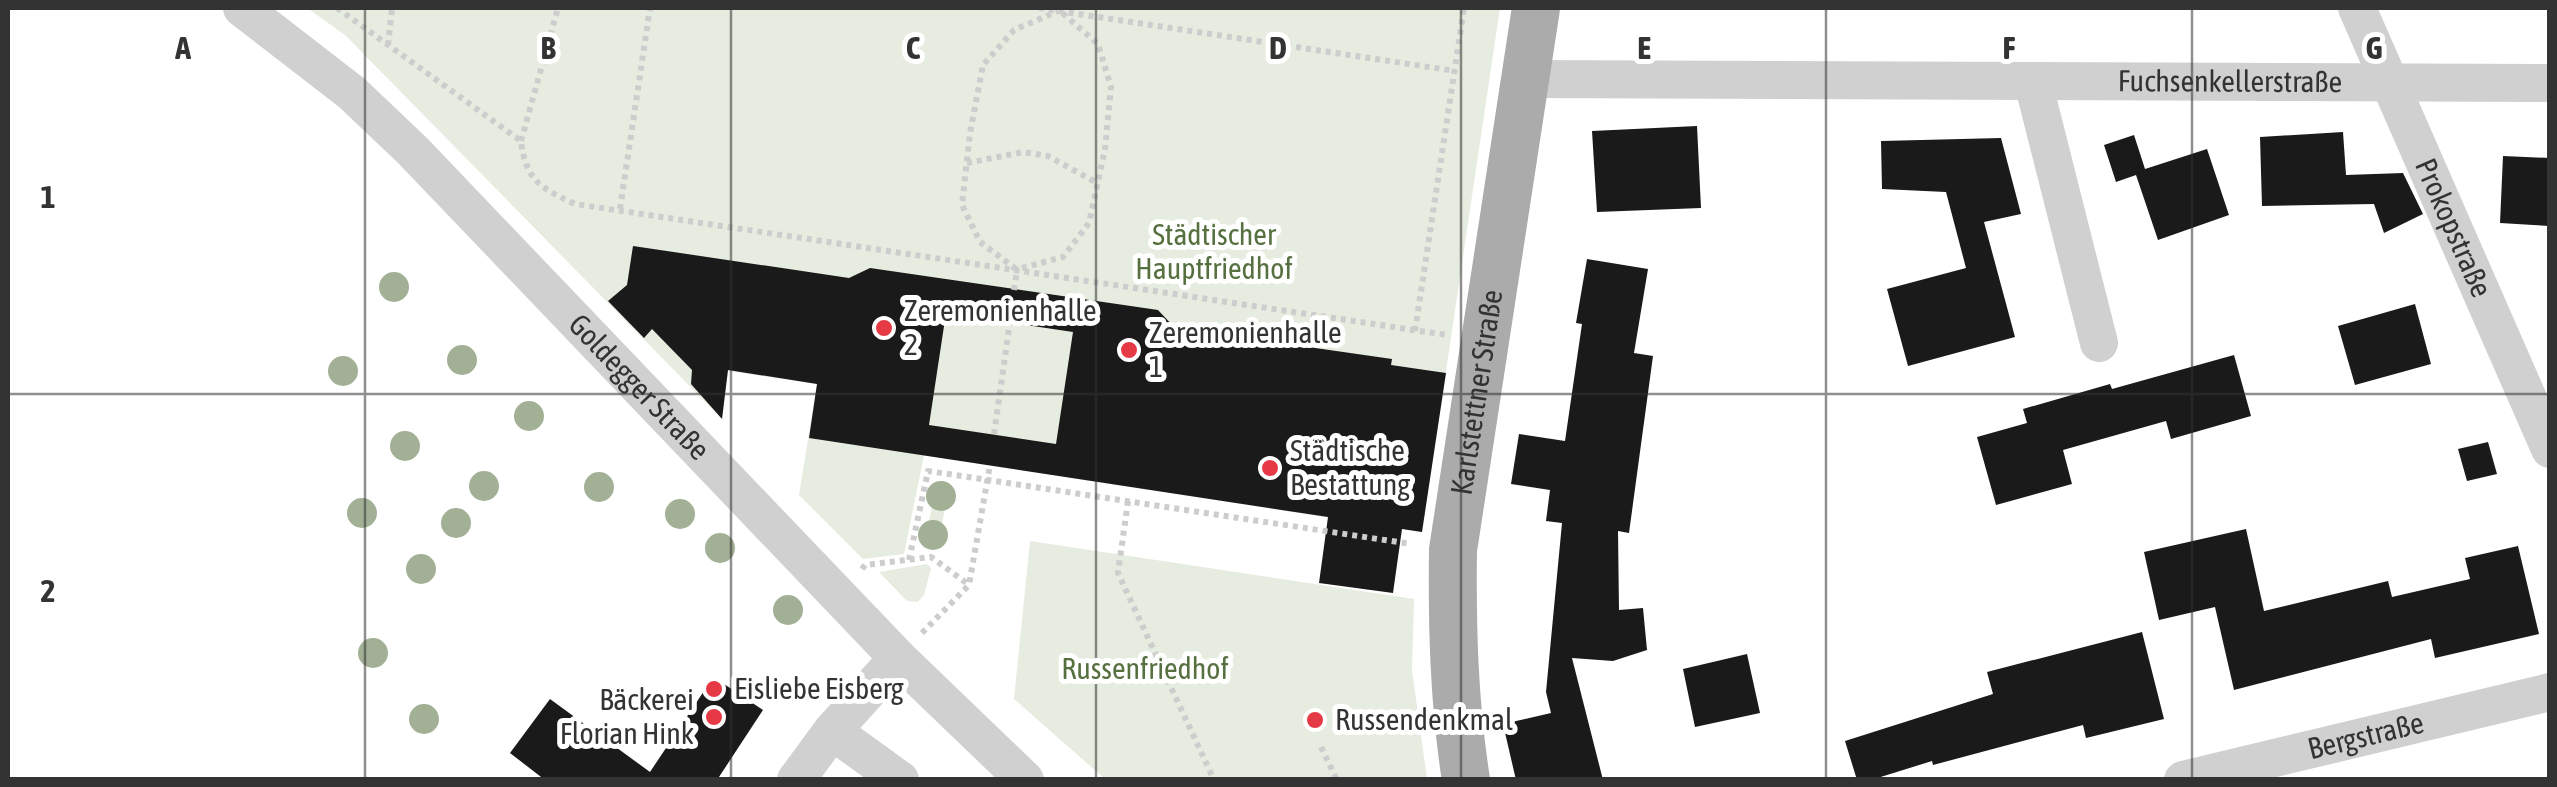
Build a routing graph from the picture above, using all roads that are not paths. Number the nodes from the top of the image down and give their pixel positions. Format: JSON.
{"nodes":[{"id":1,"x":242,"y":8,"type":"edge"},
{"id":2,"x":1536,"y":8,"type":"edge"},
{"id":3,"x":2357,"y":8,"type":"edge"},
{"id":4,"x":1525,"y":80,"type":"junction"},
{"id":5,"x":2033,"y":82,"type":"junction"},
{"id":6,"x":2388,"y":83,"type":"junction"},
{"id":7,"x":2550,"y":83,"type":"edge"},
{"id":8,"x":2099,"y":342,"type":"dead end"},
{"id":9,"x":2550,"y":448,"type":"edge"},
{"id":10,"x":898,"y":658,"type":"junction"},
{"id":11,"x":2550,"y":692,"type":"edge"},
{"id":12,"x":832,"y":731,"type":"junction"},
{"id":13,"x":796,"y":780,"type":"edge"},
{"id":14,"x":900,"y":780,"type":"edge"},
{"id":15,"x":1026,"y":780,"type":"edge"},
{"id":16,"x":1466,"y":780,"type":"edge"},
{"id":17,"x":2183,"y":780,"type":"edge"}],
"edges":[{"from":1,"to":10,"type":"street","name":"Goldegger Straße"},
{"from":2,"to":4,"type":"main road","name":"Karlstettner Straße"},
{"from":3,"to":6,"type":"street","name":"Prokopstraße"},
{"from":4,"to":5,"type":"street","name":"Fuchsenkellerstraße"},
{"from":4,"to":16,"type":"main road","name":"Karlstettner Straße"},
{"from":5,"to":6,"type":"street","name":"Fuchsenkellerstraße"},
{"from":5,"to":8,"type":"street"},
{"from":6,"to":7,"type":"street","name":"Fuchsenkellerstraße"},
{"from":6,"to":9,"type":"street","name":"Prokopstraße"},
{"from":10,"to":12,"type":"street"},
{"from":10,"to":15,"type":"street","name":"Goldegger Straße"},
{"from":11,"to":17,"type":"street","name":"Bergstraße"},
{"from":12,"to":13,"type":"street"},
{"from":12,"to":14,"type":"street"}]}
